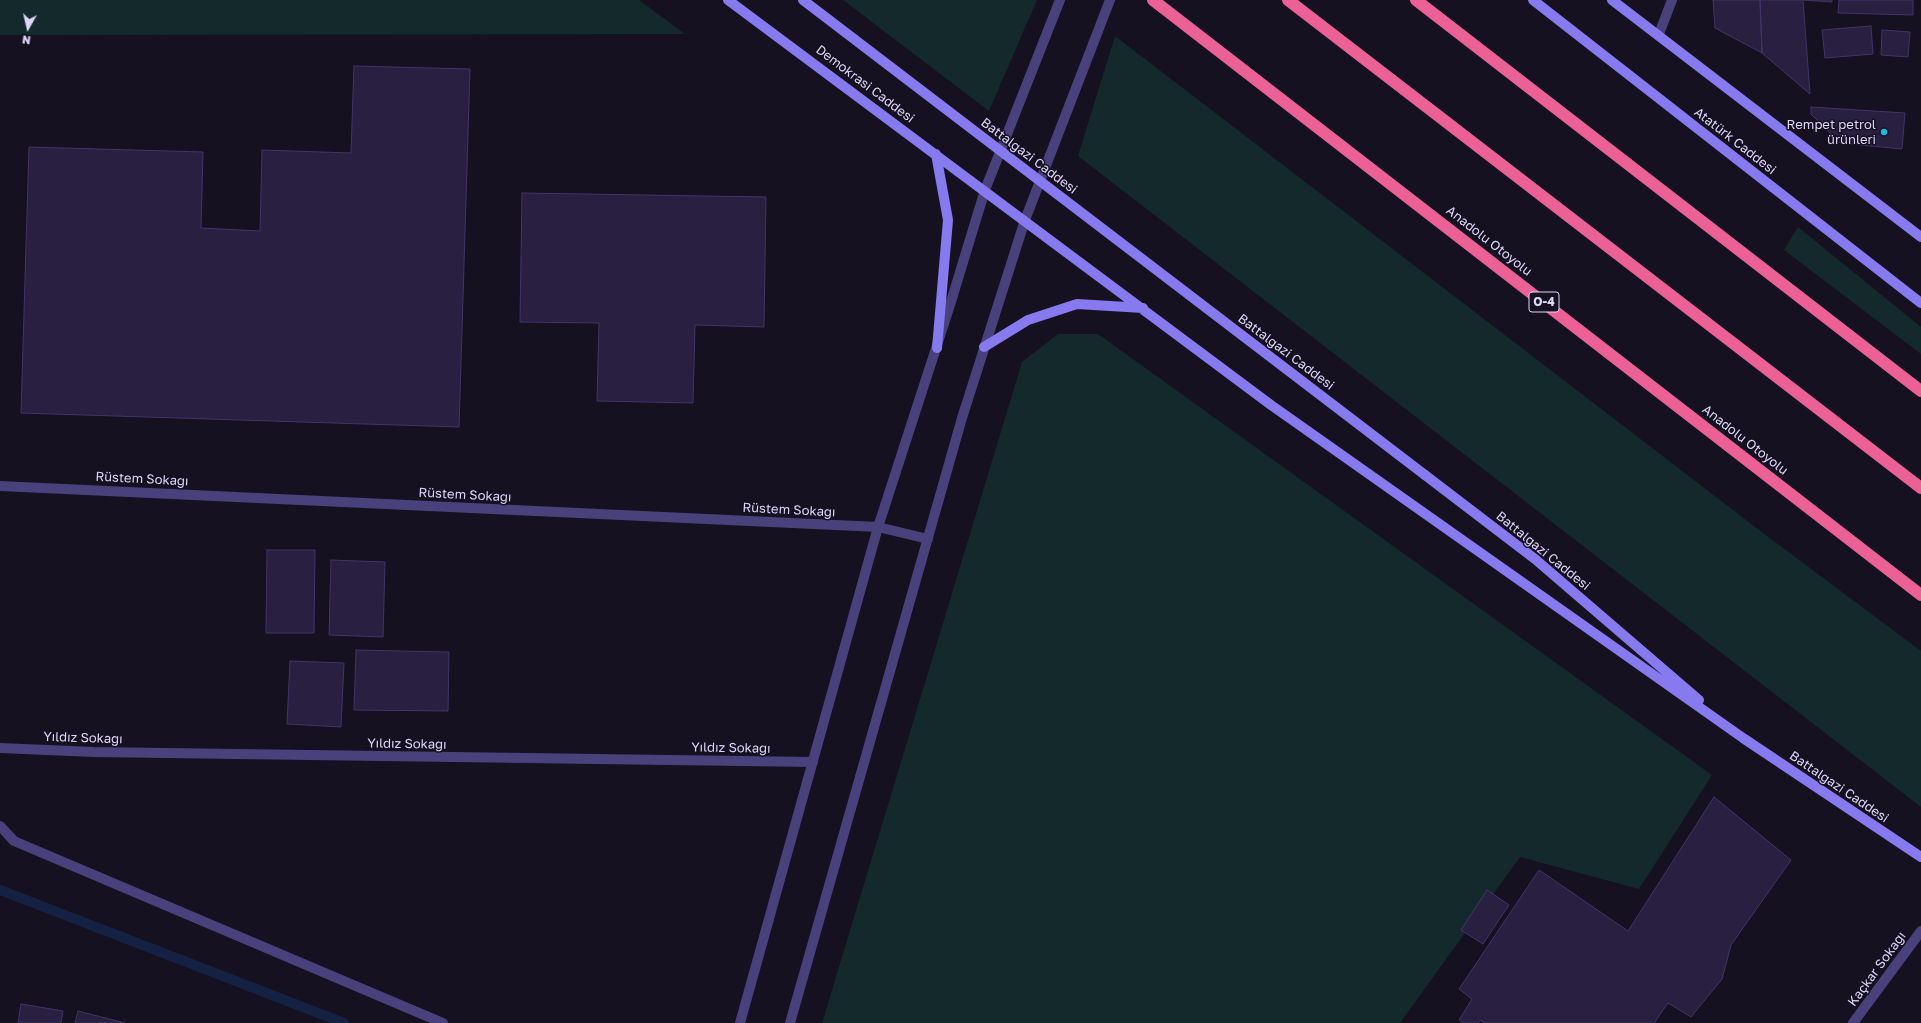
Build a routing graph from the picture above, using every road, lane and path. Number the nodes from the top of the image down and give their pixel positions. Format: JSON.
{"nodes":[{"id":1,"x":728,"y":0,"type":"edge"},
{"id":2,"x":803,"y":0,"type":"edge"},
{"id":3,"x":1060,"y":0,"type":"edge"},
{"id":4,"x":1110,"y":0,"type":"edge"},
{"id":5,"x":1153,"y":0,"type":"edge"},
{"id":6,"x":1288,"y":0,"type":"edge"},
{"id":7,"x":1416,"y":0,"type":"edge"},
{"id":8,"x":1533,"y":0,"type":"edge"},
{"id":9,"x":1612,"y":0,"type":"edge"},
{"id":10,"x":1672,"y":0,"type":"edge"},
{"id":11,"x":1659,"y":34,"type":"junction"},
{"id":12,"x":936,"y":154,"type":"junction"},
{"id":13,"x":985,"y":190,"type":"junction"},
{"id":14,"x":1025,"y":220,"type":"junction"},
{"id":15,"x":1921,"y":237,"type":"edge"},
{"id":16,"x":1921,"y":303,"type":"edge"},
{"id":17,"x":1143,"y":308,"type":"junction"},
{"id":18,"x":984,"y":347,"type":"junction"},
{"id":19,"x":937,"y":348,"type":"junction"},
{"id":20,"x":1921,"y":392,"type":"edge"},
{"id":21,"x":0,"y":486,"type":"edge"},
{"id":22,"x":1921,"y":488,"type":"edge"},
{"id":23,"x":878,"y":527,"type":"junction"},
{"id":24,"x":928,"y":539,"type":"junction"},
{"id":25,"x":1921,"y":594,"type":"edge"},
{"id":26,"x":1743,"y":738,"type":"junction"},
{"id":27,"x":0,"y":748,"type":"edge"},
{"id":28,"x":813,"y":762,"type":"junction"},
{"id":29,"x":0,"y":826,"type":"edge"},
{"id":30,"x":1921,"y":857,"type":"edge"},
{"id":31,"x":1921,"y":931,"type":"edge"},
{"id":32,"x":443,"y":1023,"type":"edge"},
{"id":33,"x":740,"y":1023,"type":"edge"},
{"id":34,"x":790,"y":1023,"type":"edge"},
{"id":35,"x":1853,"y":1023,"type":"edge"}],
"edges":[{"from":1,"to":12,"type":"main road","name":"Demokrasi Caddesi"},
{"from":2,"to":26,"type":"main road","name":"Battalgazi Caddesi","bridge":true},
{"from":3,"to":13,"type":"street"},
{"from":4,"to":14,"type":"street"},
{"from":5,"to":25,"type":"highway","name":"Anadolu Otoyolu","number":"O-4"},
{"from":6,"to":22,"type":"highway"},
{"from":7,"to":20,"type":"highway"},
{"from":8,"to":16,"type":"main road","name":"Atatürk Caddesi"},
{"from":9,"to":11,"type":"main road"},
{"from":10,"to":11,"type":"street"},
{"from":11,"to":15,"type":"main road"},
{"from":12,"to":13,"type":"main road","name":"Demokrasi Caddesi"},
{"from":12,"to":19,"type":"main road"},
{"from":13,"to":14,"type":"main road","name":"Battalgazi Caddesi"},
{"from":13,"to":19,"type":"street"},
{"from":14,"to":17,"type":"main road","name":"Battalgazi Caddesi"},
{"from":14,"to":18,"type":"street"},
{"from":17,"to":18,"type":"main road"},
{"from":17,"to":26,"type":"main road","name":"Battalgazi Caddesi"},
{"from":18,"to":24,"type":"street"},
{"from":19,"to":23,"type":"street"},
{"from":21,"to":23,"type":"street","name":"Rüstem Sokağı"},
{"from":23,"to":24,"type":"street","name":"Rüstem Sokağı"},
{"from":23,"to":28,"type":"street"},
{"from":24,"to":34,"type":"street"},
{"from":26,"to":30,"type":"main road","name":"Battalgazi Caddesi"},
{"from":27,"to":28,"type":"street","name":"Yıldız Sokağı"},
{"from":28,"to":33,"type":"street"},
{"from":29,"to":32,"type":"street"},
{"from":31,"to":35,"type":"street","name":"Kaçkar Sokağı"}]}
